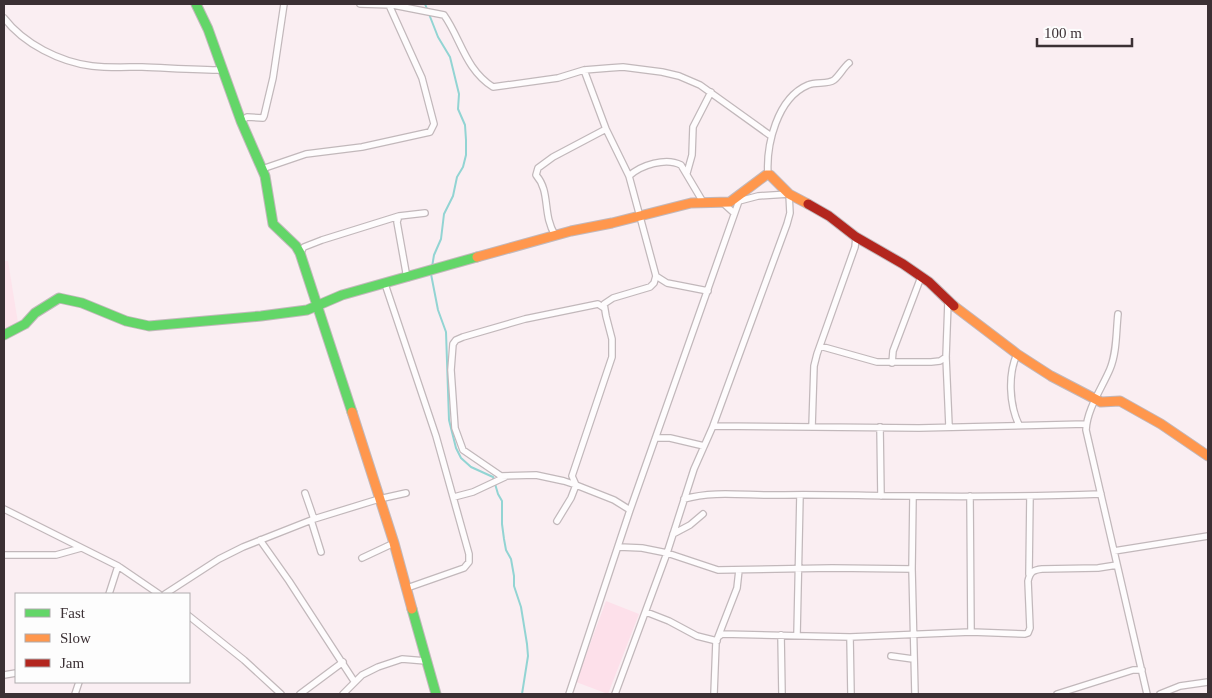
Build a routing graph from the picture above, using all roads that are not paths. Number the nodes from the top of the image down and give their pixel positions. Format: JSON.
{"nodes":[{"id":1,"x":196,"y":4,"type":"edge"},
{"id":2,"x":284,"y":4,"type":"edge"},
{"id":3,"x":360,"y":4,"type":"edge"},
{"id":4,"x":389,"y":5,"type":"edge"},
{"id":5,"x":4,"y":18,"type":"edge"},
{"id":6,"x":849,"y":63,"type":"dead end"},
{"id":7,"x":223,"y":70,"type":"junction"},
{"id":8,"x":584,"y":70,"type":"junction"},
{"id":9,"x":711,"y":92,"type":"junction"},
{"id":10,"x":241,"y":121,"type":"junction"},
{"id":11,"x":606,"y":129,"type":"junction"},
{"id":12,"x":771,"y":136,"type":"junction"},
{"id":13,"x":262,"y":169,"type":"junction"},
{"id":14,"x":687,"y":173,"type":"junction"},
{"id":15,"x":768,"y":175,"type":"junction"},
{"id":16,"x":629,"y":176,"type":"junction"},
{"id":17,"x":789,"y":194,"type":"junction"},
{"id":18,"x":740,"y":198,"type":"junction"},
{"id":19,"x":703,"y":202,"type":"junction"},
{"id":20,"x":723,"y":203,"type":"junction"},
{"id":21,"x":425,"y":213,"type":"dead end"},
{"id":22,"x":734,"y":213,"type":"junction"},
{"id":23,"x":400,"y":216,"type":"junction"},
{"id":24,"x":640,"y":216,"type":"junction"},
{"id":25,"x":555,"y":235,"type":"junction"},
{"id":26,"x":856,"y":237,"type":"junction"},
{"id":27,"x":300,"y":254,"type":"junction"},
{"id":28,"x":656,"y":276,"type":"junction"},
{"id":29,"x":921,"y":277,"type":"junction"},
{"id":30,"x":407,"y":278,"type":"junction"},
{"id":31,"x":385,"y":284,"type":"junction"},
{"id":32,"x":708,"y":291,"type":"junction"},
{"id":33,"x":948,"y":302,"type":"junction"},
{"id":34,"x":316,"y":305,"type":"junction"},
{"id":35,"x":604,"y":308,"type":"junction"},
{"id":36,"x":1118,"y":314,"type":"dead end"},
{"id":37,"x":4,"y":335,"type":"edge"},
{"id":38,"x":820,"y":346,"type":"junction"},
{"id":39,"x":1017,"y":354,"type":"junction"},
{"id":40,"x":946,"y":357,"type":"junction"},
{"id":41,"x":892,"y":363,"type":"junction"},
{"id":42,"x":1096,"y":399,"type":"junction"},
{"id":43,"x":1019,"y":424,"type":"junction"},
{"id":44,"x":1086,"y":424,"type":"junction"},
{"id":45,"x":713,"y":426,"type":"junction"},
{"id":46,"x":949,"y":426,"type":"junction"},
{"id":47,"x":812,"y":427,"type":"junction"},
{"id":48,"x":880,"y":427,"type":"junction"},
{"id":49,"x":656,"y":438,"type":"junction"},
{"id":50,"x":704,"y":446,"type":"junction"},
{"id":51,"x":1208,"y":456,"type":"edge"},
{"id":52,"x":505,"y":477,"type":"junction"},
{"id":53,"x":576,"y":485,"type":"junction"},
{"id":54,"x":305,"y":493,"type":"dead end"},
{"id":55,"x":406,"y":493,"type":"dead end"},
{"id":56,"x":1101,"y":494,"type":"junction"},
{"id":57,"x":800,"y":495,"type":"junction"},
{"id":58,"x":881,"y":496,"type":"junction"},
{"id":59,"x":913,"y":496,"type":"junction"},
{"id":60,"x":970,"y":496,"type":"junction"},
{"id":61,"x":1030,"y":496,"type":"junction"},
{"id":62,"x":454,"y":497,"type":"junction"},
{"id":63,"x":379,"y":499,"type":"junction"},
{"id":64,"x":684,"y":499,"type":"junction"},
{"id":65,"x":4,"y":509,"type":"edge"},
{"id":66,"x":630,"y":510,"type":"junction"},
{"id":67,"x":703,"y":514,"type":"dead end"},
{"id":68,"x":313,"y":520,"type":"junction"},
{"id":69,"x":557,"y":521,"type":"dead end"},
{"id":70,"x":673,"y":534,"type":"junction"},
{"id":71,"x":1208,"y":536,"type":"edge"},
{"id":72,"x":260,"y":540,"type":"junction"},
{"id":73,"x":394,"y":543,"type":"junction"},
{"id":74,"x":619,"y":547,"type":"junction"},
{"id":75,"x":81,"y":548,"type":"junction"},
{"id":76,"x":1114,"y":551,"type":"junction"},
{"id":77,"x":321,"y":552,"type":"dead end"},
{"id":78,"x":667,"y":553,"type":"junction"},
{"id":79,"x":4,"y":555,"type":"edge"},
{"id":80,"x":362,"y":558,"type":"dead end"},
{"id":81,"x":1117,"y":565,"type":"junction"},
{"id":82,"x":118,"y":566,"type":"junction"},
{"id":83,"x":797,"y":568,"type":"junction"},
{"id":84,"x":912,"y":569,"type":"junction"},
{"id":85,"x":739,"y":570,"type":"junction"},
{"id":86,"x":1029,"y":574,"type":"junction"},
{"id":87,"x":406,"y":588,"type":"junction"},
{"id":88,"x":109,"y":593,"type":"edge"},
{"id":89,"x":158,"y":593,"type":"edge"},
{"id":90,"x":167,"y":593,"type":"edge"},
{"id":91,"x":646,"y":612,"type":"junction"},
{"id":92,"x":190,"y":617,"type":"edge"},
{"id":93,"x":971,"y":632,"type":"junction"},
{"id":94,"x":797,"y":635,"type":"junction"},
{"id":95,"x":912,"y":635,"type":"junction"},
{"id":96,"x":781,"y":636,"type":"junction"},
{"id":97,"x":850,"y":637,"type":"junction"},
{"id":98,"x":717,"y":639,"type":"junction"},
{"id":99,"x":891,"y":656,"type":"dead end"},
{"id":100,"x":913,"y":659,"type":"junction"},
{"id":101,"x":426,"y":661,"type":"junction"},
{"id":102,"x":343,"y":662,"type":"junction"},
{"id":103,"x":1142,"y":670,"type":"junction"},
{"id":104,"x":354,"y":681,"type":"junction"},
{"id":105,"x":1208,"y":682,"type":"edge"},
{"id":106,"x":278,"y":693,"type":"edge"},
{"id":107,"x":300,"y":694,"type":"edge"},
{"id":108,"x":343,"y":694,"type":"edge"},
{"id":109,"x":436,"y":694,"type":"edge"},
{"id":110,"x":568,"y":694,"type":"edge"},
{"id":111,"x":615,"y":694,"type":"edge"},
{"id":112,"x":714,"y":694,"type":"edge"},
{"id":113,"x":782,"y":694,"type":"edge"},
{"id":114,"x":850,"y":694,"type":"edge"},
{"id":115,"x":915,"y":694,"type":"edge"},
{"id":116,"x":1057,"y":694,"type":"edge"},
{"id":117,"x":1147,"y":694,"type":"edge"},
{"id":118,"x":1160,"y":694,"type":"edge"}],
"edges":[{"from":1,"to":7,"type":"street"},
{"from":2,"to":10,"type":"street"},
{"from":3,"to":4,"type":"street"},
{"from":4,"to":8,"type":"street"},
{"from":4,"to":13,"type":"street"},
{"from":5,"to":7,"type":"street"},
{"from":6,"to":12,"type":"street"},
{"from":7,"to":10,"type":"street"},
{"from":8,"to":9,"type":"street"},
{"from":8,"to":11,"type":"street"},
{"from":9,"to":12,"type":"street"},
{"from":9,"to":14,"type":"street"},
{"from":10,"to":13,"type":"street"},
{"from":11,"to":16,"type":"street"},
{"from":11,"to":25,"type":"street"},
{"from":12,"to":15,"type":"street"},
{"from":13,"to":27,"type":"street"},
{"from":14,"to":16,"type":"street"},
{"from":14,"to":19,"type":"street"},
{"from":15,"to":17,"type":"street"},
{"from":15,"to":18,"type":"street"},
{"from":16,"to":24,"type":"street"},
{"from":17,"to":18,"type":"street"},
{"from":17,"to":26,"type":"street"},
{"from":17,"to":45,"type":"street"},
{"from":18,"to":20,"type":"street"},
{"from":18,"to":22,"type":"street"},
{"from":19,"to":20,"type":"street"},
{"from":19,"to":24,"type":"street"},
{"from":20,"to":22,"type":"street"},
{"from":21,"to":23,"type":"street"},
{"from":22,"to":32,"type":"street"},
{"from":23,"to":27,"type":"street"},
{"from":23,"to":30,"type":"street"},
{"from":24,"to":25,"type":"street"},
{"from":24,"to":28,"type":"street"},
{"from":25,"to":30,"type":"street"},
{"from":26,"to":29,"type":"street"},
{"from":26,"to":38,"type":"street"},
{"from":27,"to":34,"type":"street"},
{"from":28,"to":32,"type":"street"},
{"from":28,"to":35,"type":"street"},
{"from":29,"to":33,"type":"street"},
{"from":29,"to":41,"type":"street"},
{"from":30,"to":31,"type":"street"},
{"from":31,"to":34,"type":"street"},
{"from":31,"to":62,"type":"street"},
{"from":32,"to":49,"type":"street"},
{"from":33,"to":39,"type":"street"},
{"from":33,"to":40,"type":"street"},
{"from":34,"to":37,"type":"street"},
{"from":34,"to":63,"type":"street"},
{"from":35,"to":52,"type":"street"},
{"from":35,"to":53,"type":"street"},
{"from":36,"to":42,"type":"street"},
{"from":38,"to":41,"type":"street"},
{"from":38,"to":47,"type":"street"},
{"from":39,"to":42,"type":"street"},
{"from":39,"to":43,"type":"street"},
{"from":40,"to":41,"type":"street"},
{"from":40,"to":46,"type":"street"},
{"from":42,"to":44,"type":"street"},
{"from":42,"to":51,"type":"street"},
{"from":43,"to":44,"type":"street"},
{"from":43,"to":46,"type":"street"},
{"from":44,"to":56,"type":"street"},
{"from":45,"to":47,"type":"street"},
{"from":45,"to":50,"type":"street"},
{"from":46,"to":48,"type":"street"},
{"from":47,"to":48,"type":"street"},
{"from":48,"to":58,"type":"street"},
{"from":49,"to":50,"type":"street"},
{"from":49,"to":66,"type":"street"},
{"from":50,"to":64,"type":"street"},
{"from":52,"to":53,"type":"street"},
{"from":52,"to":62,"type":"street"},
{"from":53,"to":66,"type":"street"},
{"from":53,"to":69,"type":"street"},
{"from":54,"to":68,"type":"street"},
{"from":55,"to":63,"type":"street"},
{"from":56,"to":61,"type":"street"},
{"from":56,"to":76,"type":"street"},
{"from":57,"to":58,"type":"street"},
{"from":57,"to":64,"type":"street"},
{"from":57,"to":83,"type":"street"},
{"from":58,"to":59,"type":"street"},
{"from":59,"to":60,"type":"street"},
{"from":59,"to":84,"type":"street"},
{"from":60,"to":61,"type":"street"},
{"from":60,"to":93,"type":"street"},
{"from":61,"to":86,"type":"street"},
{"from":62,"to":87,"type":"street"},
{"from":63,"to":68,"type":"street"},
{"from":63,"to":73,"type":"street"},
{"from":64,"to":70,"type":"street"},
{"from":65,"to":75,"type":"street"},
{"from":66,"to":74,"type":"street"},
{"from":67,"to":70,"type":"street"},
{"from":68,"to":72,"type":"street"},
{"from":68,"to":77,"type":"street"},
{"from":70,"to":78,"type":"street"},
{"from":71,"to":76,"type":"street"},
{"from":72,"to":90,"type":"street"},
{"from":72,"to":102,"type":"street"},
{"from":73,"to":80,"type":"street"},
{"from":73,"to":87,"type":"street"},
{"from":74,"to":78,"type":"street"},
{"from":74,"to":110,"type":"street"},
{"from":75,"to":79,"type":"street"},
{"from":75,"to":82,"type":"street"},
{"from":76,"to":81,"type":"street"},
{"from":78,"to":85,"type":"street"},
{"from":78,"to":91,"type":"street"},
{"from":81,"to":86,"type":"street"},
{"from":81,"to":103,"type":"street"},
{"from":82,"to":88,"type":"street"},
{"from":82,"to":89,"type":"street"},
{"from":83,"to":84,"type":"street"},
{"from":83,"to":85,"type":"street"},
{"from":83,"to":94,"type":"street"},
{"from":84,"to":95,"type":"street"},
{"from":85,"to":98,"type":"street"},
{"from":86,"to":93,"type":"street"},
{"from":87,"to":101,"type":"street"},
{"from":91,"to":98,"type":"street"},
{"from":91,"to":111,"type":"street"},
{"from":92,"to":106,"type":"street"},
{"from":93,"to":95,"type":"street"},
{"from":94,"to":96,"type":"street"},
{"from":94,"to":97,"type":"street"},
{"from":95,"to":97,"type":"street"},
{"from":95,"to":100,"type":"street"},
{"from":96,"to":98,"type":"street"},
{"from":96,"to":113,"type":"street"},
{"from":97,"to":114,"type":"street"},
{"from":98,"to":112,"type":"street"},
{"from":99,"to":100,"type":"street"},
{"from":100,"to":115,"type":"street"},
{"from":101,"to":104,"type":"street"},
{"from":101,"to":109,"type":"street"},
{"from":102,"to":104,"type":"street"},
{"from":102,"to":107,"type":"street"},
{"from":103,"to":116,"type":"street"},
{"from":103,"to":117,"type":"street"},
{"from":104,"to":108,"type":"street"},
{"from":105,"to":118,"type":"street"}]}
